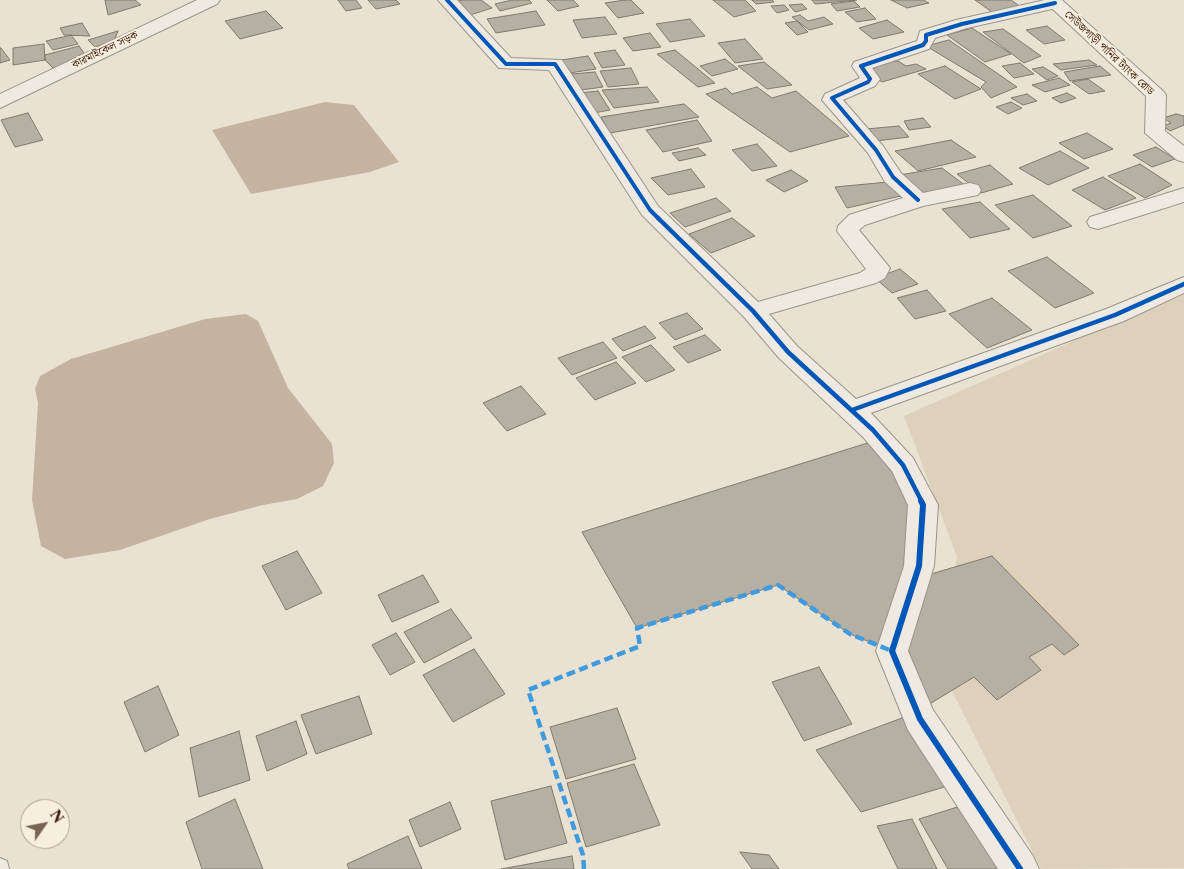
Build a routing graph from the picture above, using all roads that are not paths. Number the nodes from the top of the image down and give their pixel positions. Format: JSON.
{"nodes":[{"id":1,"x":211,"y":0,"type":"edge"},
{"id":2,"x":447,"y":0,"type":"edge"},
{"id":3,"x":1054,"y":2,"type":"edge"},
{"id":4,"x":4,"y":96,"type":"edge"},
{"id":5,"x":1184,"y":156,"type":"edge"},
{"id":6,"x":970,"y":190,"type":"dead end"},
{"id":7,"x":1184,"y":195,"type":"edge"},
{"id":8,"x":918,"y":200,"type":"junction"},
{"id":9,"x":1098,"y":222,"type":"dead end"},
{"id":10,"x":1184,"y":284,"type":"edge"},
{"id":11,"x":753,"y":312,"type":"junction"},
{"id":12,"x":852,"y":410,"type":"junction"},
{"id":13,"x":1020,"y":869,"type":"edge"}],
"edges":[{"from":1,"to":4,"type":"street","name":"কারমাইকেল সড়ক"},
{"from":2,"to":11,"type":"street"},
{"from":3,"to":5,"type":"street","name":"সেউজগাড়ী পানির ট্যাংক রোড"},
{"from":3,"to":8,"type":"street"},
{"from":6,"to":8,"type":"street"},
{"from":7,"to":9,"type":"street"},
{"from":8,"to":11,"type":"street"},
{"from":10,"to":12,"type":"street"},
{"from":11,"to":12,"type":"street"},
{"from":12,"to":13,"type":"street"}]}
